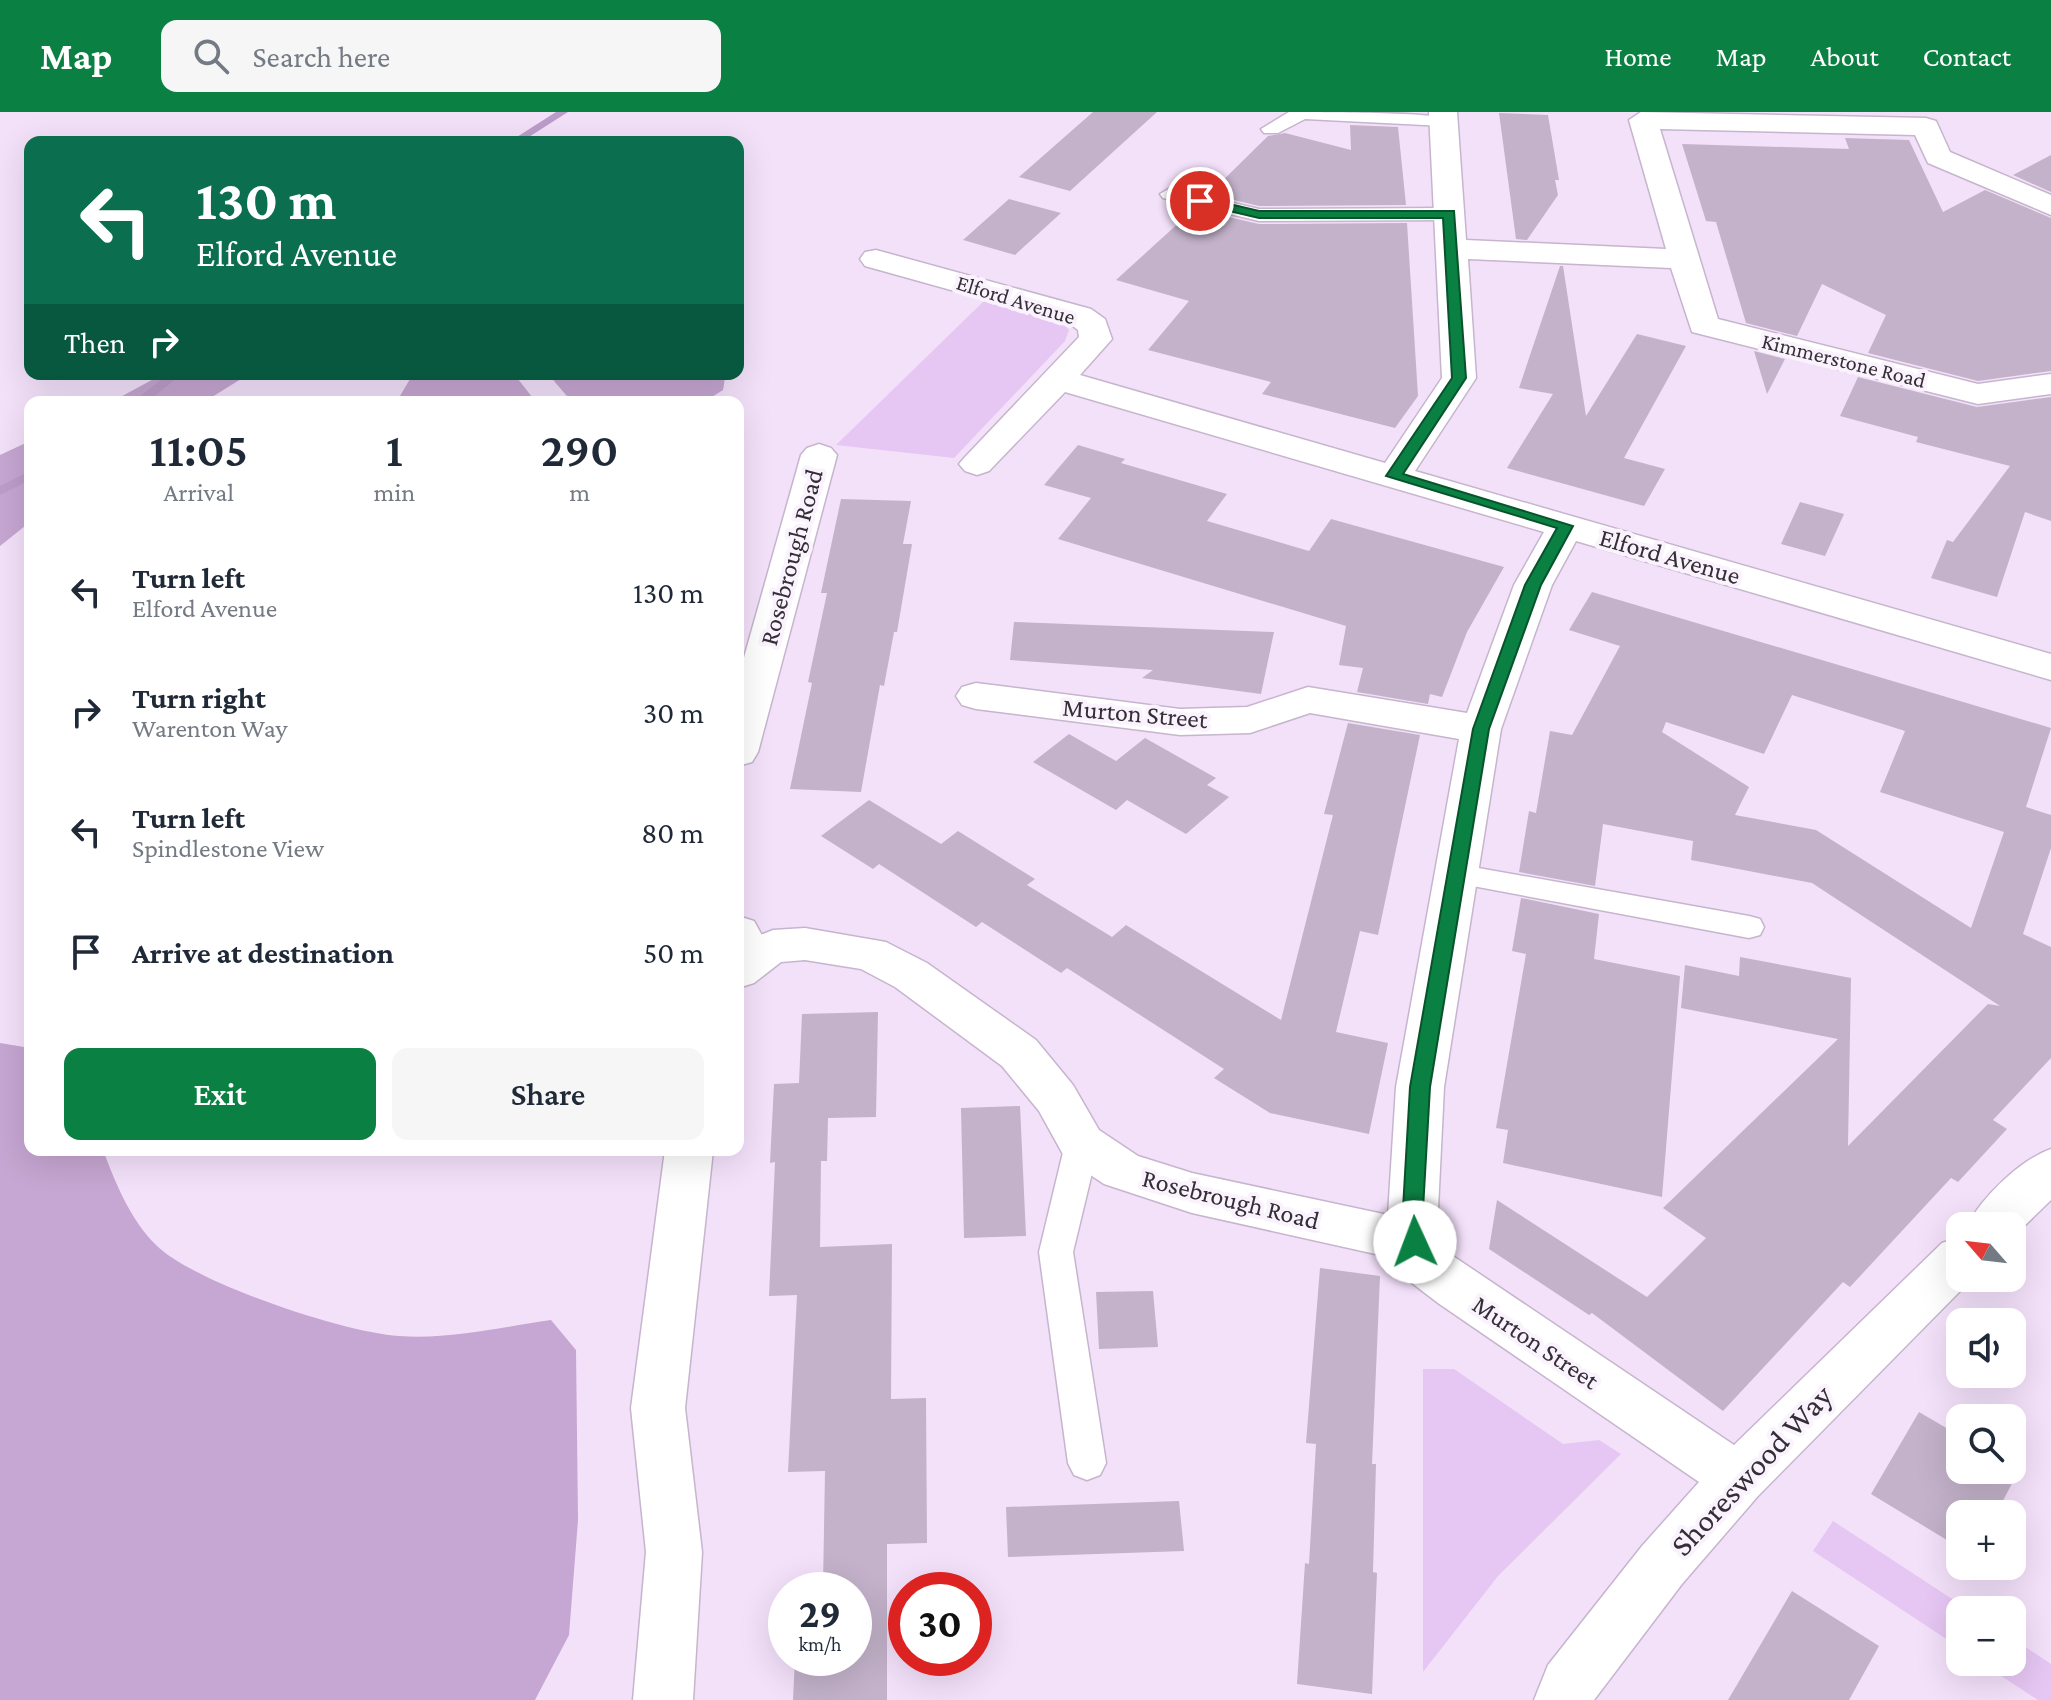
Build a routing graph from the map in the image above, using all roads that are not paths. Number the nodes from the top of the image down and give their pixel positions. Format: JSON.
{"nodes":[{"id":1,"x":1444,"y":116,"type":"edge"},
{"id":2,"x":1923,"y":120,"type":"edge"},
{"id":3,"x":1271,"y":129,"type":"dead end"},
{"id":4,"x":1170,"y":194,"type":"dead end"},
{"id":5,"x":2051,"y":206,"type":"edge"},
{"id":6,"x":1449,"y":214,"type":"junction"},
{"id":7,"x":1452,"y":249,"type":"junction"},
{"id":8,"x":876,"y":259,"type":"dead end"},
{"id":9,"x":1686,"y":259,"type":"junction"},
{"id":10,"x":1058,"y":379,"type":"junction"},
{"id":11,"x":2051,"y":384,"type":"edge"},
{"id":12,"x":819,"y":455,"type":"dead end"},
{"id":13,"x":977,"y":464,"type":"dead end"},
{"id":14,"x":1394,"y":476,"type":"junction"},
{"id":15,"x":1566,"y":526,"type":"junction"},
{"id":16,"x":2051,"y":667,"type":"edge"},
{"id":17,"x":976,"y":696,"type":"dead end"},
{"id":18,"x":1481,"y":729,"type":"junction"},
{"id":19,"x":744,"y":730,"type":"edge"},
{"id":20,"x":1456,"y":874,"type":"junction"},
{"id":21,"x":1749,"y":927,"type":"dead end"},
{"id":22,"x":744,"y":954,"type":"edge"},
{"id":23,"x":1082,"y":1144,"type":"junction"},
{"id":24,"x":688,"y":1156,"type":"edge"},
{"id":25,"x":2051,"y":1169,"type":"edge"},
{"id":26,"x":2006,"y":1212,"type":"edge"},
{"id":27,"x":1415,"y":1242,"type":"junction"},
{"id":28,"x":1946,"y":1272,"type":"edge"},
{"id":29,"x":1087,"y":1463,"type":"dead end"},
{"id":30,"x":1738,"y":1478,"type":"junction"},
{"id":31,"x":663,"y":1700,"type":"edge"},
{"id":32,"x":1564,"y":1700,"type":"edge"}],
"edges":[{"from":1,"to":3,"type":"lane"},
{"from":1,"to":6,"type":"street"},
{"from":2,"to":5,"type":"street","name":"Kimmerstone Road"},
{"from":2,"to":9,"type":"street","name":"Kimmerstone Road"},
{"from":4,"to":6,"type":"lane"},
{"from":6,"to":7,"type":"street"},
{"from":7,"to":9,"type":"street"},
{"from":7,"to":14,"type":"street"},
{"from":8,"to":10,"type":"street","name":"Elford Avenue"},
{"from":9,"to":11,"type":"street","name":"Kimmerstone Road"},
{"from":10,"to":13,"type":"street","name":"Elford Avenue"},
{"from":10,"to":14,"type":"street","name":"Elford Avenue"},
{"from":12,"to":19,"type":"street","name":"Rosebrough Road"},
{"from":14,"to":15,"type":"street","name":"Elford Avenue"},
{"from":15,"to":16,"type":"street","name":"Elford Avenue"},
{"from":15,"to":18,"type":"street"},
{"from":17,"to":18,"type":"street","name":"Murton Street"},
{"from":18,"to":20,"type":"street"},
{"from":20,"to":21,"type":"lane"},
{"from":20,"to":27,"type":"street"},
{"from":22,"to":23,"type":"street","name":"Rosebrough Road"},
{"from":23,"to":27,"type":"street","name":"Rosebrough Road"},
{"from":23,"to":29,"type":"lane"},
{"from":24,"to":31,"type":"street"},
{"from":25,"to":26,"type":"street"},
{"from":27,"to":30,"type":"street","name":"Murton Street"},
{"from":28,"to":30,"type":"street","name":"Shoreswood Way"},
{"from":30,"to":32,"type":"street","name":"Shoreswood Way"}]}
